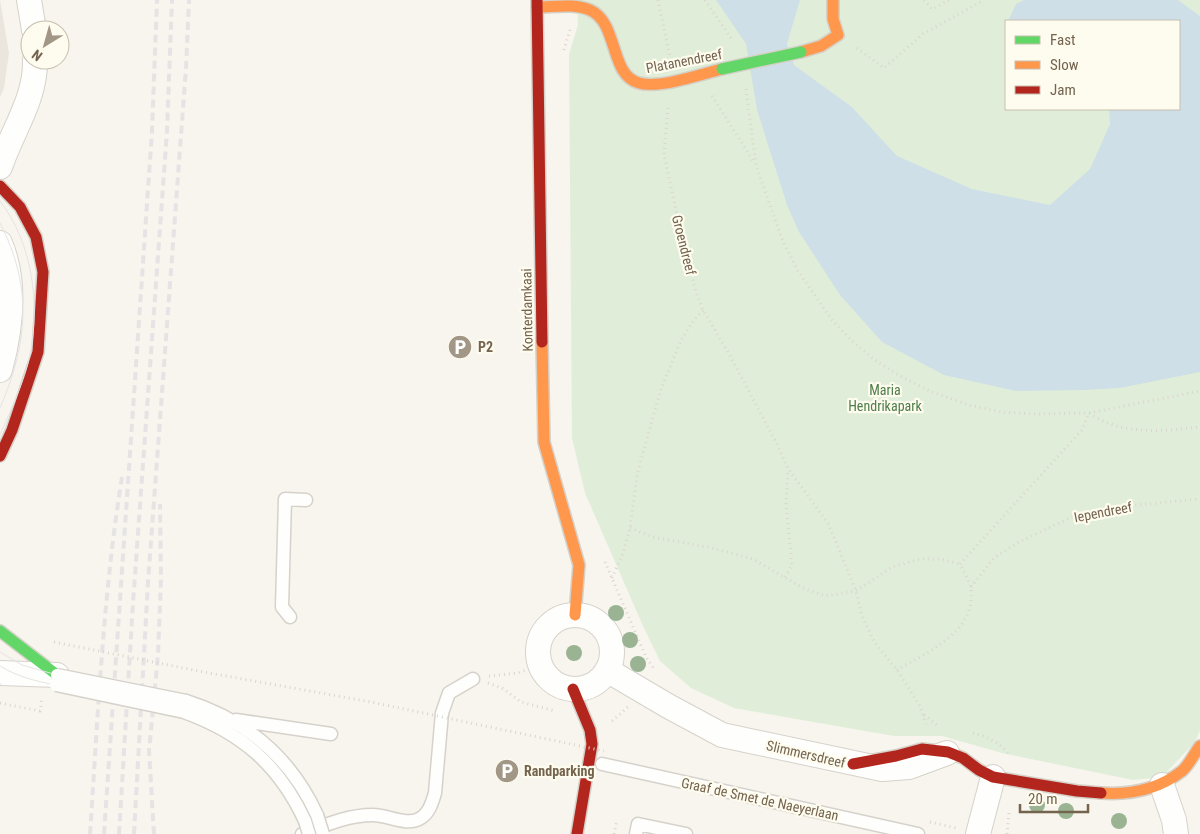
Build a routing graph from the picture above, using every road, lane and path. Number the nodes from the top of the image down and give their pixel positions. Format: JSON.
{"nodes":[{"id":1,"x":30,"y":0,"type":"edge"},
{"id":2,"x":658,"y":0,"type":"edge"},
{"id":3,"x":705,"y":0,"type":"edge"},
{"id":4,"x":833,"y":0,"type":"edge"},
{"id":5,"x":924,"y":0,"type":"edge"},
{"id":6,"x":950,"y":0,"type":"edge"},
{"id":7,"x":984,"y":0,"type":"edge"},
{"id":8,"x":537,"y":4,"type":"edge"},
{"id":9,"x":574,"y":6,"type":"junction"},
{"id":10,"x":33,"y":20,"type":"edge"},
{"id":11,"x":838,"y":34,"type":"junction"},
{"id":12,"x":737,"y":47,"type":"dead end"},
{"id":13,"x":563,"y":52,"type":"dead end"},
{"id":14,"x":35,"y":70,"type":"edge"},
{"id":15,"x":699,"y":74,"type":"junction"},
{"id":16,"x":671,"y":81,"type":"junction"},
{"id":17,"x":745,"y":83,"type":"dead end"},
{"id":18,"x":756,"y":165,"type":"junction"},
{"id":19,"x":0,"y":167,"type":"edge"},
{"id":20,"x":0,"y":186,"type":"edge"},
{"id":21,"x":0,"y":243,"type":"edge"},
{"id":22,"x":703,"y":310,"type":"junction"},
{"id":23,"x":0,"y":370,"type":"edge"},
{"id":24,"x":1200,"y":391,"type":"edge"},
{"id":25,"x":1089,"y":413,"type":"junction"},
{"id":26,"x":1200,"y":427,"type":"edge"},
{"id":27,"x":0,"y":456,"type":"edge"},
{"id":28,"x":788,"y":469,"type":"junction"},
{"id":29,"x":1200,"y":499,"type":"edge"},
{"id":30,"x":306,"y":500,"type":"dead end"},
{"id":31,"x":630,"y":528,"type":"junction"},
{"id":32,"x":604,"y":560,"type":"dead end"},
{"id":33,"x":960,"y":564,"type":"junction"},
{"id":34,"x":785,"y":577,"type":"junction"},
{"id":35,"x":612,"y":578,"type":"junction"},
{"id":36,"x":971,"y":587,"type":"junction"},
{"id":37,"x":856,"y":591,"type":"junction"},
{"id":38,"x":575,"y":615,"type":"junction"},
{"id":39,"x":290,"y":617,"type":"dead end"},
{"id":40,"x":2,"y":633,"type":"edge"},
{"id":41,"x":54,"y":642,"type":"dead end"},
{"id":42,"x":540,"y":665,"type":"junction"},
{"id":43,"x":607,"y":670,"type":"junction"},
{"id":44,"x":897,"y":670,"type":"junction"},
{"id":45,"x":661,"y":674,"type":"dead end"},
{"id":46,"x":1,"y":679,"type":"edge"},
{"id":47,"x":473,"y":679,"type":"junction"},
{"id":48,"x":56,"y":680,"type":"junction"},
{"id":49,"x":573,"y":689,"type":"junction"},
{"id":50,"x":184,"y":712,"type":"junction"},
{"id":51,"x":561,"y":713,"type":"dead end"},
{"id":52,"x":230,"y":719,"type":"junction"},
{"id":53,"x":942,"y":729,"type":"dead end"},
{"id":54,"x":331,"y":734,"type":"dead end"},
{"id":55,"x":1200,"y":746,"type":"edge"},
{"id":56,"x":948,"y":752,"type":"joint"},
{"id":57,"x":603,"y":758,"type":"joint"},
{"id":58,"x":993,"y":777,"type":"junction"},
{"id":59,"x":1162,"y":785,"type":"junction"},
{"id":60,"x":617,"y":820,"type":"dead end"},
{"id":61,"x":637,"y":829,"type":"edge"},
{"id":62,"x":578,"y":833,"type":"edge"},
{"id":63,"x":302,"y":834,"type":"edge"},
{"id":64,"x":309,"y":834,"type":"edge"},
{"id":65,"x":323,"y":834,"type":"edge"},
{"id":66,"x":614,"y":834,"type":"edge"},
{"id":67,"x":686,"y":834,"type":"edge"},
{"id":68,"x":918,"y":834,"type":"edge"},
{"id":69,"x":978,"y":834,"type":"edge"},
{"id":70,"x":1176,"y":834,"type":"edge"}],
"edges":[{"from":1,"to":10,"type":"street"},
{"from":2,"to":16,"type":"path","name":"Groendreef"},
{"from":3,"to":12,"type":"path"},
{"from":4,"to":11,"type":"street"},
{"from":5,"to":6,"type":"path"},
{"from":7,"to":11,"type":"path"},
{"from":8,"to":9,"type":"street","name":"Platanendreef"},
{"from":8,"to":38,"type":"street","name":"Konterdamkaai"},
{"from":9,"to":13,"type":"path"},
{"from":9,"to":16,"type":"street","name":"Platanendreef"},
{"from":11,"to":15,"type":"street","name":"Platanendreef","bridge":true},
{"from":14,"to":19,"type":"street"},
{"from":15,"to":16,"type":"street","name":"Platanendreef"},
{"from":15,"to":18,"type":"path"},
{"from":16,"to":22,"type":"path","name":"Groendreef"},
{"from":17,"to":18,"type":"path"},
{"from":18,"to":25,"type":"path"},
{"from":20,"to":27,"type":"street"},
{"from":21,"to":23,"type":"street"},
{"from":22,"to":28,"type":"path","name":"Groendreef"},
{"from":22,"to":31,"type":"path"},
{"from":24,"to":25,"type":"path"},
{"from":25,"to":26,"type":"path"},
{"from":25,"to":33,"type":"path"},
{"from":28,"to":34,"type":"path"},
{"from":28,"to":37,"type":"path"},
{"from":29,"to":36,"type":"path","name":"Iependreef"},
{"from":30,"to":39,"type":"lane"},
{"from":31,"to":34,"type":"path"},
{"from":31,"to":35,"type":"path"},
{"from":32,"to":35,"type":"path"},
{"from":33,"to":36,"type":"path"},
{"from":33,"to":37,"type":"path"},
{"from":34,"to":37,"type":"path"},
{"from":35,"to":45,"type":"path"},
{"from":36,"to":44,"type":"path"},
{"from":37,"to":44,"type":"path"},
{"from":38,"to":42,"type":"street"},
{"from":38,"to":43,"type":"street"},
{"from":40,"to":48,"type":"street"},
{"from":41,"to":57,"type":"path","bridge":true},
{"from":42,"to":47,"type":"path"},
{"from":42,"to":49,"type":"street"},
{"from":43,"to":49,"type":"street"},
{"from":43,"to":56,"type":"street","name":"Slimmersdreef"},
{"from":44,"to":53,"type":"path"},
{"from":46,"to":48,"type":"street"},
{"from":47,"to":51,"type":"path"},
{"from":47,"to":63,"type":"lane"},
{"from":48,"to":50,"type":"lane","bridge":true},
{"from":48,"to":52,"type":"lane","bridge":true},
{"from":49,"to":62,"type":"street"},
{"from":50,"to":52,"type":"lane"},
{"from":50,"to":64,"type":"lane","bridge":true},
{"from":52,"to":54,"type":"lane"},
{"from":52,"to":65,"type":"lane","bridge":true},
{"from":55,"to":59,"type":"street"},
{"from":56,"to":58,"type":"street"},
{"from":57,"to":68,"type":"lane","name":"Graaf de Smet de Naeyerlaan"},
{"from":58,"to":59,"type":"street"},
{"from":58,"to":69,"type":"street"},
{"from":59,"to":70,"type":"street"},
{"from":60,"to":66,"type":"path"},
{"from":61,"to":67,"type":"lane"}]}
